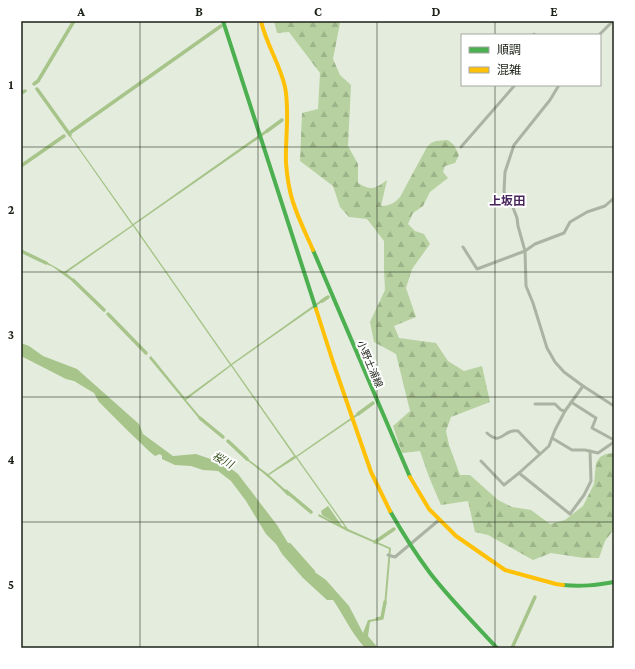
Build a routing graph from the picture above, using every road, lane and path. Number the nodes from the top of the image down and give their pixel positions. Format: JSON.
{"nodes":[{"id":1,"x":223,"y":21,"type":"edge"},
{"id":2,"x":261,"y":21,"type":"edge"},
{"id":3,"x":613,"y":21,"type":"edge"},
{"id":4,"x":599,"y":34,"type":"edge"},
{"id":5,"x":514,"y":86,"type":"edge"},
{"id":6,"x":558,"y":86,"type":"edge"},
{"id":7,"x":461,"y":148,"type":"dead end"},
{"id":8,"x":614,"y":198,"type":"edge"},
{"id":9,"x":463,"y":247,"type":"dead end"},
{"id":10,"x":525,"y":251,"type":"junction"},
{"id":11,"x":583,"y":386,"type":"junction"},
{"id":12,"x":571,"y":402,"type":"junction"},
{"id":13,"x":535,"y":404,"type":"dead end"},
{"id":14,"x":614,"y":406,"type":"edge"},
{"id":15,"x":565,"y":411,"type":"junction"},
{"id":16,"x":487,"y":433,"type":"dead end"},
{"id":17,"x":552,"y":438,"type":"junction"},
{"id":18,"x":614,"y":441,"type":"edge"},
{"id":19,"x":590,"y":451,"type":"junction"},
{"id":20,"x":540,"y":454,"type":"junction"},
{"id":21,"x":481,"y":461,"type":"dead end"},
{"id":22,"x":519,"y":473,"type":"junction"},
{"id":23,"x":439,"y":520,"type":"junction"},
{"id":24,"x":409,"y":544,"type":"junction"},
{"id":25,"x":388,"y":556,"type":"dead end"},
{"id":26,"x":614,"y":582,"type":"edge"},
{"id":27,"x":497,"y":648,"type":"edge"}],
"edges":[{"from":1,"to":24,"type":"main road"},
{"from":2,"to":23,"type":"main road","name":"小野土浦線"},
{"from":3,"to":4,"type":"street"},
{"from":5,"to":7,"type":"street"},
{"from":6,"to":10,"type":"street"},
{"from":8,"to":10,"type":"street"},
{"from":9,"to":10,"type":"street"},
{"from":10,"to":11,"type":"street"},
{"from":11,"to":12,"type":"street"},
{"from":11,"to":14,"type":"street"},
{"from":12,"to":15,"type":"street"},
{"from":12,"to":18,"type":"street"},
{"from":13,"to":15,"type":"street"},
{"from":15,"to":17,"type":"street"},
{"from":16,"to":20,"type":"street"},
{"from":17,"to":19,"type":"street"},
{"from":17,"to":20,"type":"street"},
{"from":18,"to":19,"type":"street"},
{"from":19,"to":22,"type":"street"},
{"from":20,"to":22,"type":"street"},
{"from":21,"to":22,"type":"street"},
{"from":23,"to":24,"type":"street"},
{"from":23,"to":26,"type":"main road","name":"小野土浦線"},
{"from":24,"to":25,"type":"street"},
{"from":24,"to":27,"type":"main road"}]}
